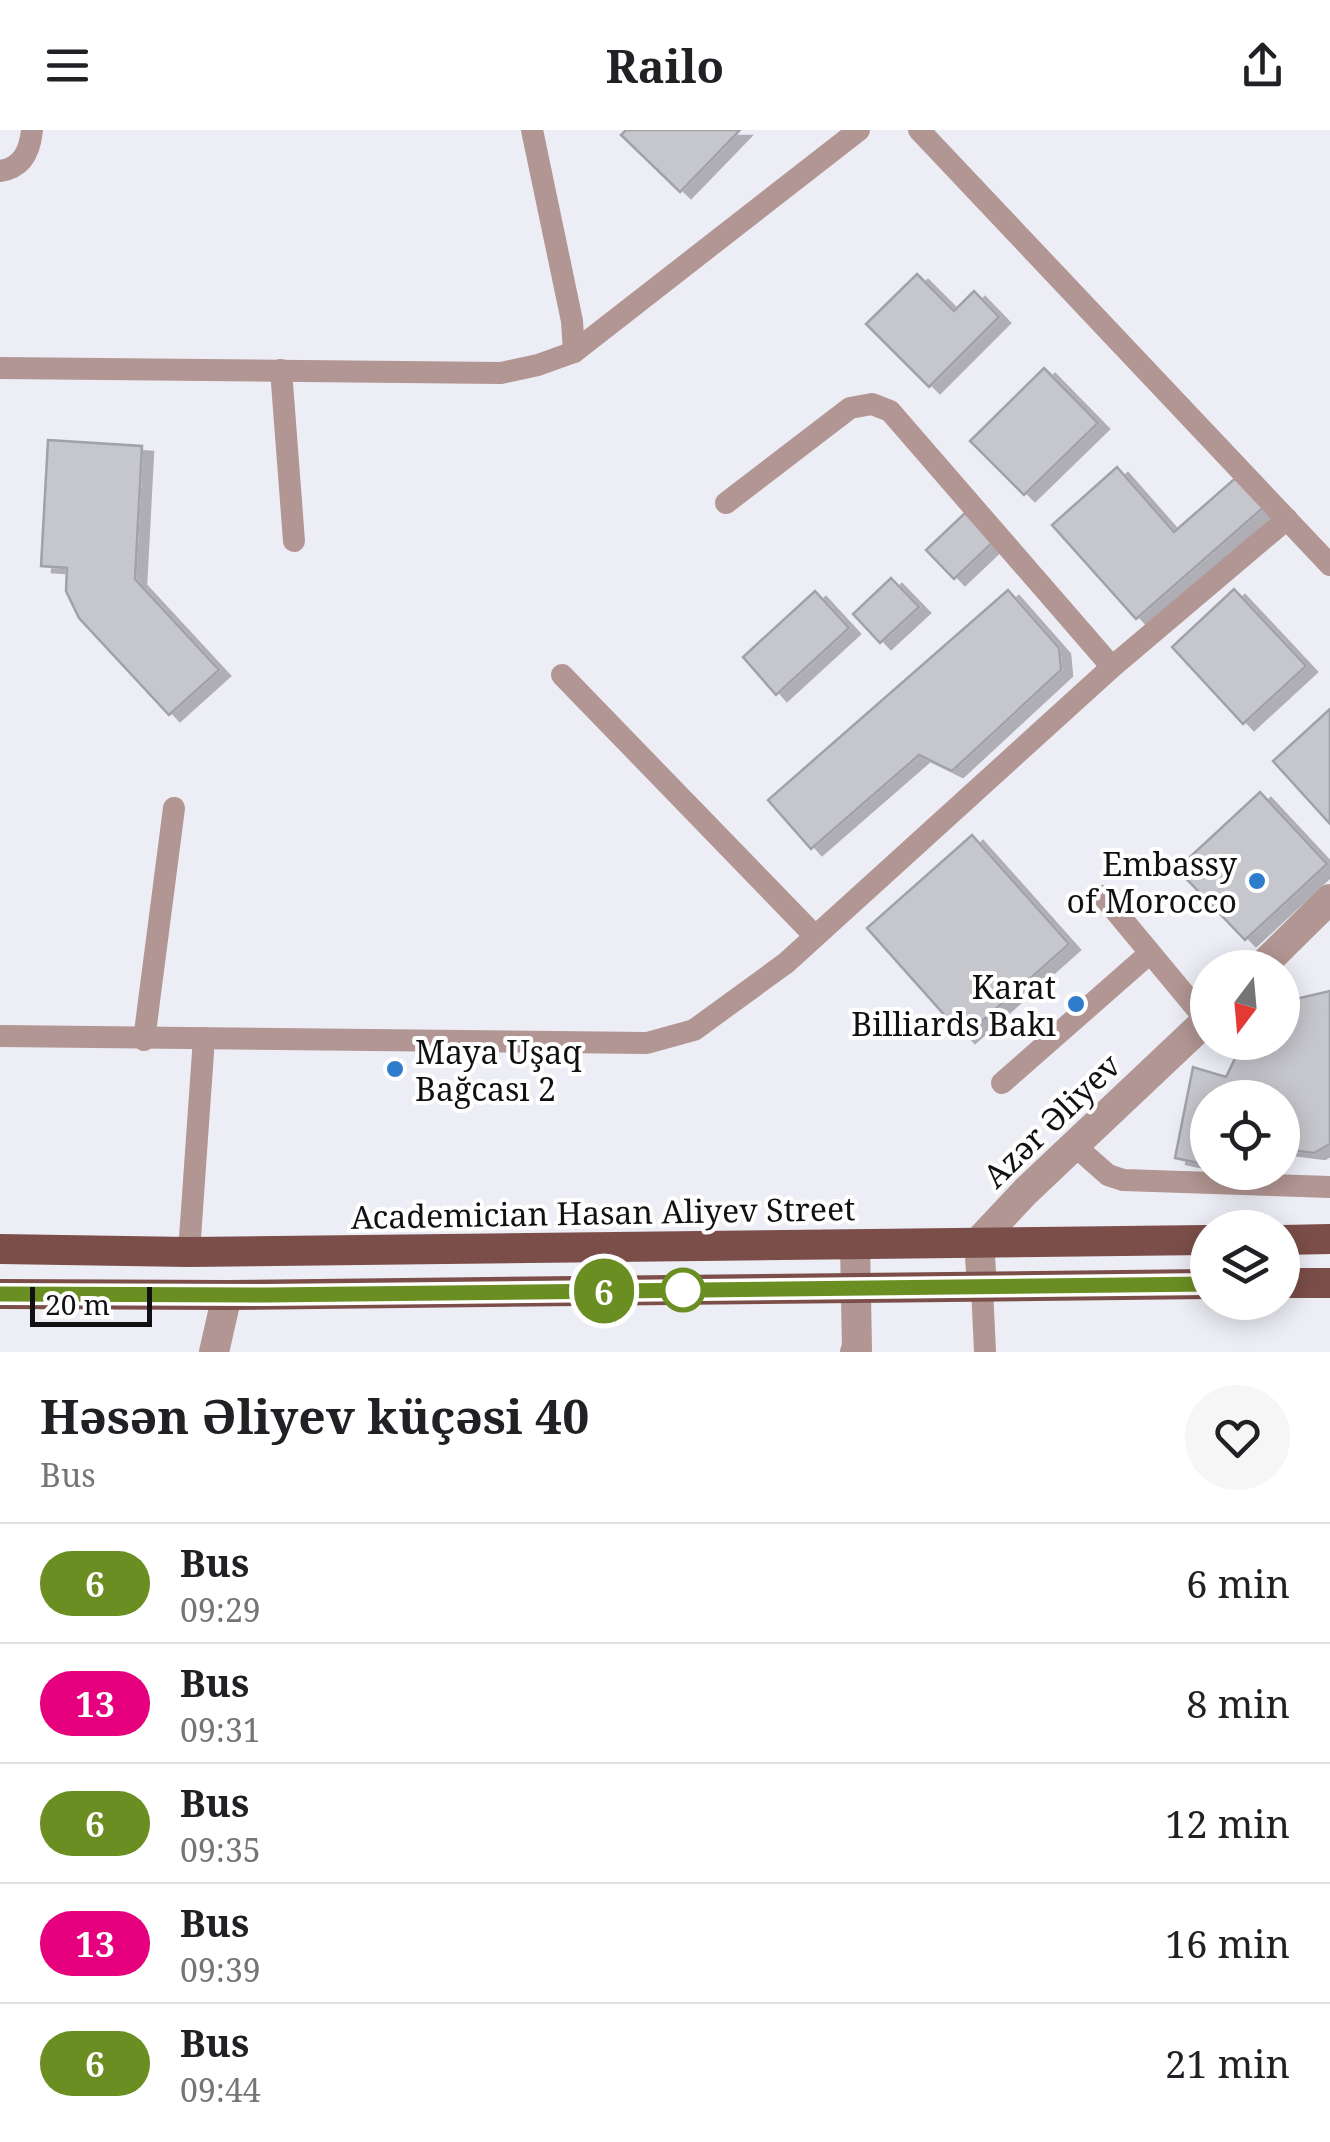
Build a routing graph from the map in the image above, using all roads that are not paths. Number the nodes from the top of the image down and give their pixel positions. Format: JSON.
{"nodes":[{"id":1,"x":32,"y":130,"type":"edge"},
{"id":2,"x":532,"y":130,"type":"edge"},
{"id":3,"x":859,"y":130,"type":"edge"},
{"id":4,"x":919,"y":130,"type":"edge"},
{"id":5,"x":0,"y":171,"type":"edge"},
{"id":6,"x":574,"y":352,"type":"junction"},
{"id":7,"x":0,"y":368,"type":"edge"},
{"id":8,"x":281,"y":370,"type":"junction"},
{"id":9,"x":726,"y":504,"type":"dead end"},
{"id":10,"x":1287,"y":519,"type":"junction"},
{"id":11,"x":294,"y":542,"type":"dead end"},
{"id":12,"x":1330,"y":565,"type":"edge"},
{"id":13,"x":1112,"y":668,"type":"junction"},
{"id":14,"x":562,"y":675,"type":"dead end"},
{"id":15,"x":174,"y":808,"type":"dead end"},
{"id":16,"x":1103,"y":896,"type":"dead end"},
{"id":17,"x":1330,"y":900,"type":"edge"},
{"id":18,"x":814,"y":936,"type":"junction"},
{"id":19,"x":1279,"y":950,"type":"edge"},
{"id":20,"x":1150,"y":953,"type":"junction"},
{"id":21,"x":1190,"y":999,"type":"edge"},
{"id":22,"x":1190,"y":1035,"type":"edge"},
{"id":23,"x":0,"y":1036,"type":"edge"},
{"id":24,"x":204,"y":1038,"type":"junction"},
{"id":25,"x":144,"y":1040,"type":"junction"},
{"id":26,"x":1002,"y":1083,"type":"dead end"},
{"id":27,"x":1074,"y":1145,"type":"junction"},
{"id":28,"x":1330,"y":1187,"type":"edge"},
{"id":29,"x":1330,"y":1239,"type":"edge"},
{"id":30,"x":1190,"y":1240,"type":"edge"},
{"id":31,"x":1300,"y":1240,"type":"edge"},
{"id":32,"x":978,"y":1241,"type":"junction"},
{"id":33,"x":855,"y":1245,"type":"junction"},
{"id":34,"x":0,"y":1249,"type":"edge"},
{"id":35,"x":189,"y":1252,"type":"junction"},
{"id":36,"x":1330,"y":1283,"type":"edge"},
{"id":37,"x":1190,"y":1284,"type":"edge"},
{"id":38,"x":1300,"y":1284,"type":"edge"},
{"id":39,"x":856,"y":1288,"type":"junction"},
{"id":40,"x":982,"y":1288,"type":"junction"},
{"id":41,"x":0,"y":1294,"type":"edge"},
{"id":42,"x":227,"y":1295,"type":"junction"},
{"id":43,"x":857,"y":1351,"type":"edge"},
{"id":44,"x":214,"y":1352,"type":"edge"},
{"id":45,"x":985,"y":1352,"type":"edge"}],
"edges":[{"from":1,"to":5,"type":"lane"},
{"from":2,"to":6,"type":"lane"},
{"from":3,"to":6,"type":"lane"},
{"from":4,"to":10,"type":"lane"},
{"from":6,"to":8,"type":"lane"},
{"from":7,"to":8,"type":"lane"},
{"from":8,"to":11,"type":"lane"},
{"from":9,"to":13,"type":"lane"},
{"from":10,"to":12,"type":"lane"},
{"from":10,"to":13,"type":"lane"},
{"from":13,"to":18,"type":"lane"},
{"from":14,"to":18,"type":"lane"},
{"from":15,"to":25,"type":"lane"},
{"from":16,"to":20,"type":"lane"},
{"from":17,"to":19,"type":"street"},
{"from":18,"to":24,"type":"lane"},
{"from":20,"to":21,"type":"lane"},
{"from":20,"to":26,"type":"lane"},
{"from":22,"to":27,"type":"street","name":"Azər Əliyev"},
{"from":23,"to":25,"type":"lane"},
{"from":24,"to":25,"type":"lane"},
{"from":24,"to":35,"type":"lane"},
{"from":27,"to":28,"type":"lane"},
{"from":27,"to":32,"type":"street","name":"Azər Əliyev"},
{"from":29,"to":31,"type":"main road"},
{"from":30,"to":32,"type":"main road","name":"Academician Hasan Aliyev Street"},
{"from":32,"to":33,"type":"main road","name":"Academician Hasan Aliyev Street"},
{"from":32,"to":40,"type":"street"},
{"from":33,"to":35,"type":"main road","name":"Academician Hasan Aliyev Street"},
{"from":33,"to":39,"type":"street"},
{"from":34,"to":35,"type":"main road","name":"Academician Hasan Aliyev Street"},
{"from":36,"to":38,"type":"main road"},
{"from":37,"to":40,"type":"main road"},
{"from":39,"to":40,"type":"main road"},
{"from":39,"to":42,"type":"main road"},
{"from":39,"to":43,"type":"street"},
{"from":40,"to":45,"type":"lane"},
{"from":41,"to":42,"type":"main road"},
{"from":42,"to":44,"type":"street"}]}
